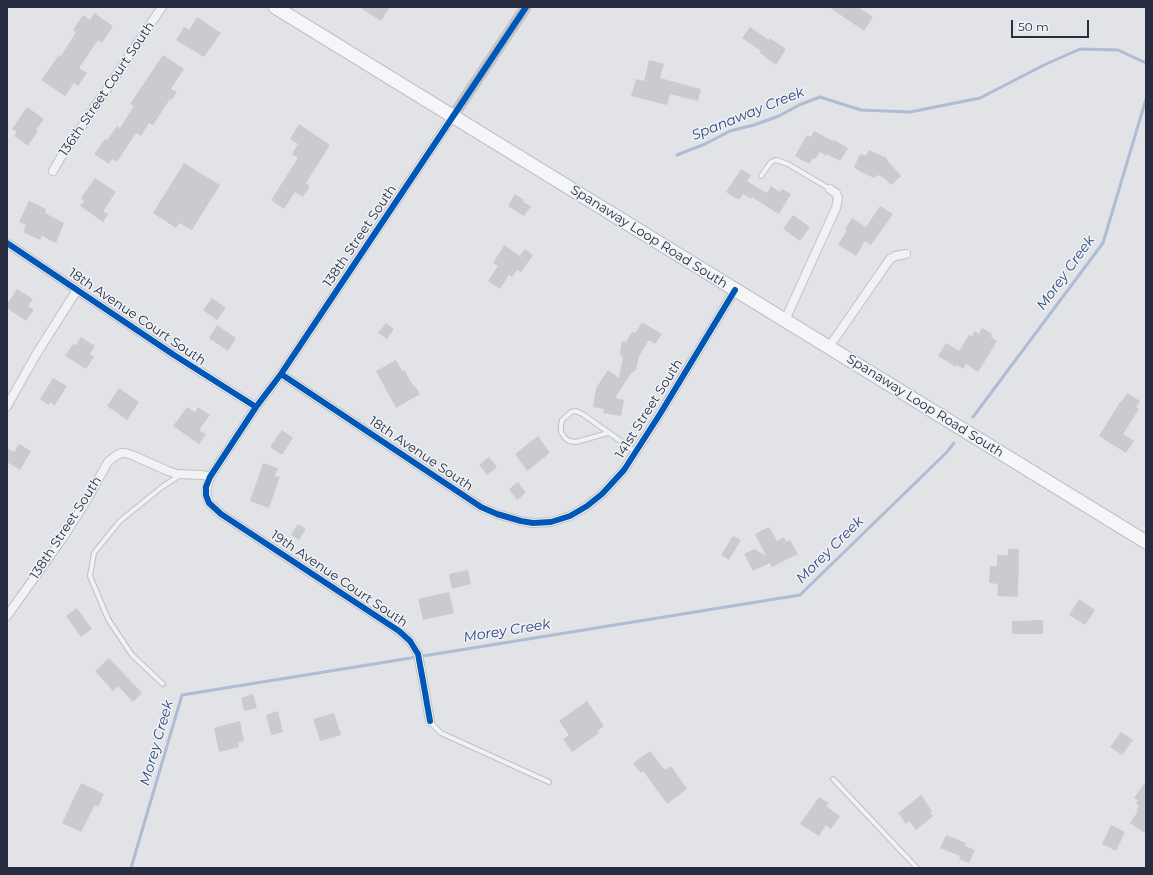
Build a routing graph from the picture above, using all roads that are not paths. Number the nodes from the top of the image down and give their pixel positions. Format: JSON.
{"nodes":[{"id":1,"x":162,"y":7,"type":"edge"},
{"id":2,"x":275,"y":7,"type":"edge"},
{"id":3,"x":526,"y":7,"type":"edge"},
{"id":4,"x":453,"y":116,"type":"junction"},
{"id":5,"x":53,"y":171,"type":"dead end"},
{"id":6,"x":760,"y":176,"type":"dead end"},
{"id":7,"x":830,"y":190,"type":"joint"},
{"id":8,"x":7,"y":243,"type":"edge"},
{"id":9,"x":906,"y":254,"type":"dead end"},
{"id":10,"x":77,"y":290,"type":"junction"},
{"id":11,"x":735,"y":290,"type":"junction"},
{"id":12,"x":785,"y":320,"type":"junction"},
{"id":13,"x":829,"y":347,"type":"junction"},
{"id":14,"x":281,"y":374,"type":"junction"},
{"id":15,"x":7,"y":406,"type":"edge"},
{"id":16,"x":256,"y":407,"type":"junction"},
{"id":17,"x":608,"y":433,"type":"junction"},
{"id":18,"x":636,"y":452,"type":"junction"},
{"id":19,"x":181,"y":475,"type":"junction"},
{"id":20,"x":210,"y":477,"type":"junction"},
{"id":21,"x":560,"y":519,"type":"joint"},
{"id":22,"x":1146,"y":542,"type":"edge"},
{"id":23,"x":7,"y":616,"type":"edge"},
{"id":24,"x":163,"y":684,"type":"dead end"},
{"id":25,"x":430,"y":721,"type":"joint"},
{"id":26,"x":833,"y":779,"type":"dead end"},
{"id":27,"x":549,"y":782,"type":"dead end"},
{"id":28,"x":917,"y":868,"type":"edge"}],
"edges":[{"from":1,"to":5,"type":"street","name":"136th Street Court South"},
{"from":2,"to":4,"type":"main road","name":"Spanaway Loop Road South"},
{"from":3,"to":4,"type":"street","name":"138th Street South"},
{"from":4,"to":11,"type":"main road","name":"Spanaway Loop Road South"},
{"from":4,"to":14,"type":"street","name":"138th Street South"},
{"from":6,"to":7,"type":"lane"},
{"from":7,"to":12,"type":"street"},
{"from":8,"to":10,"type":"street","name":"18th Avenue Court South"},
{"from":9,"to":13,"type":"street"},
{"from":10,"to":15,"type":"street"},
{"from":10,"to":16,"type":"street","name":"18th Avenue Court South"},
{"from":11,"to":12,"type":"main road","name":"Spanaway Loop Road South"},
{"from":11,"to":18,"type":"street","name":"141st Street South"},
{"from":12,"to":13,"type":"main road","name":"Spanaway Loop Road South"},
{"from":13,"to":22,"type":"main road","name":"Spanaway Loop Road South"},
{"from":14,"to":16,"type":"street","name":"138th Street South"},
{"from":14,"to":21,"type":"street","name":"18th Avenue South"},
{"from":16,"to":20,"type":"street","name":"138th Street South"},
{"from":17,"to":17,"type":"lane"},
{"from":17,"to":18,"type":"lane"},
{"from":18,"to":21,"type":"street","name":"141st Street South"},
{"from":19,"to":20,"type":"street","name":"138th Street South"},
{"from":19,"to":23,"type":"street","name":"138th Street South"},
{"from":19,"to":24,"type":"lane"},
{"from":20,"to":25,"type":"street","name":"19th Avenue Court South"},
{"from":25,"to":27,"type":"lane"},
{"from":26,"to":28,"type":"lane"}]}
